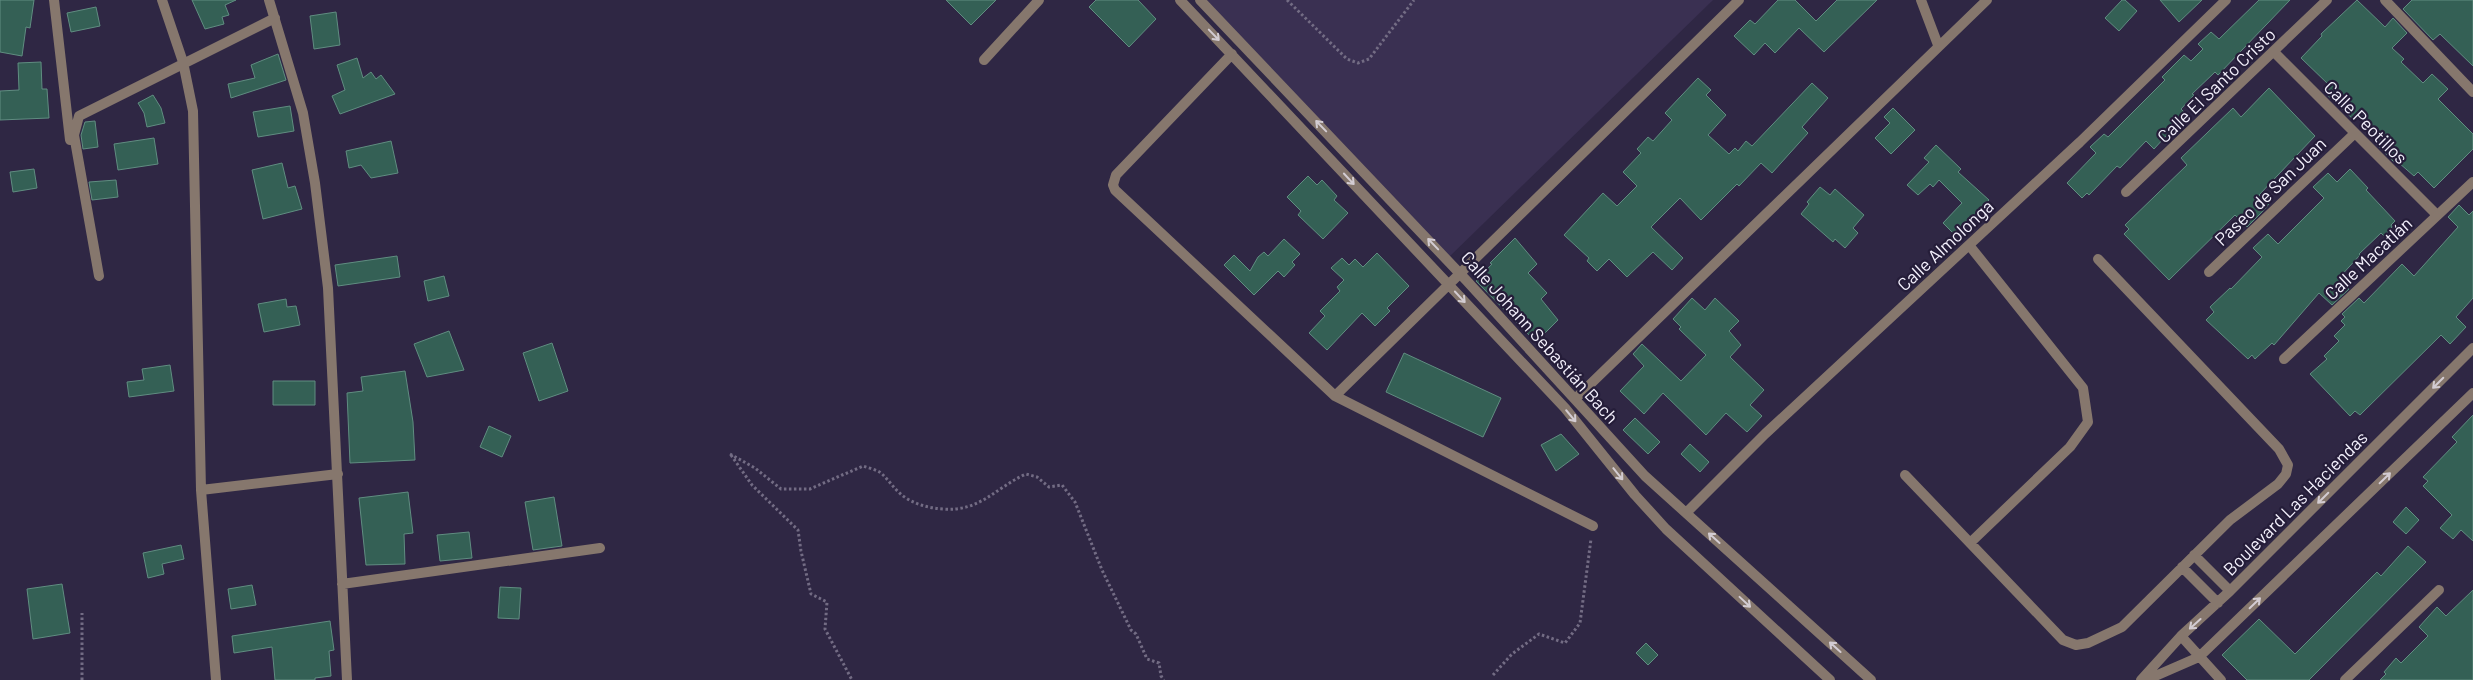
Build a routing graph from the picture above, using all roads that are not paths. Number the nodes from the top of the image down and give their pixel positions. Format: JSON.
{"nodes":[{"id":1,"x":54,"y":0,"type":"edge"},
{"id":2,"x":162,"y":0,"type":"edge"},
{"id":3,"x":269,"y":0,"type":"edge"},
{"id":4,"x":1039,"y":0,"type":"edge"},
{"id":5,"x":1180,"y":0,"type":"edge"},
{"id":6,"x":1200,"y":0,"type":"edge"},
{"id":7,"x":1739,"y":0,"type":"edge"},
{"id":8,"x":1921,"y":0,"type":"edge"},
{"id":9,"x":1987,"y":0,"type":"edge"},
{"id":10,"x":2226,"y":0,"type":"edge"},
{"id":11,"x":2327,"y":0,"type":"edge"},
{"id":12,"x":2385,"y":0,"type":"edge"},
{"id":13,"x":275,"y":18,"type":"junction"},
{"id":14,"x":1938,"y":45,"type":"junction"},
{"id":15,"x":2274,"y":52,"type":"junction"},
{"id":16,"x":1232,"y":54,"type":"junction"},
{"id":17,"x":984,"y":60,"type":"dead end"},
{"id":18,"x":183,"y":62,"type":"junction"},
{"id":19,"x":2473,"y":92,"type":"edge"},
{"id":20,"x":2354,"y":134,"type":"junction"},
{"id":21,"x":73,"y":166,"type":"dead end"},
{"id":22,"x":2473,"y":182,"type":"edge"},
{"id":23,"x":2126,"y":192,"type":"dead end"},
{"id":24,"x":2437,"y":215,"type":"junction"},
{"id":25,"x":1969,"y":245,"type":"junction"},
{"id":26,"x":2098,"y":259,"type":"dead end"},
{"id":27,"x":1460,"y":272,"type":"junction"},
{"id":28,"x":2209,"y":272,"type":"dead end"},
{"id":29,"x":99,"y":276,"type":"dead end"},
{"id":30,"x":1448,"y":284,"type":"junction"},
{"id":31,"x":2473,"y":348,"type":"edge"},
{"id":32,"x":2284,"y":359,"type":"dead end"},
{"id":33,"x":2473,"y":393,"type":"edge"},
{"id":34,"x":1336,"y":396,"type":"junction"},
{"id":35,"x":1575,"y":399,"type":"junction"},
{"id":36,"x":338,"y":474,"type":"junction"},
{"id":37,"x":1905,"y":475,"type":"dead end"},
{"id":38,"x":200,"y":490,"type":"junction"},
{"id":39,"x":1686,"y":513,"type":"junction"},
{"id":40,"x":1593,"y":526,"type":"road end"},
{"id":41,"x":1970,"y":543,"type":"junction"},
{"id":42,"x":600,"y":548,"type":"dead end"},
{"id":43,"x":2194,"y":554,"type":"junction"},
{"id":44,"x":2182,"y":567,"type":"junction"},
{"id":45,"x":342,"y":584,"type":"junction"},
{"id":46,"x":2230,"y":590,"type":"junction"},
{"id":47,"x":2439,"y":590,"type":"dead end"},
{"id":48,"x":2218,"y":603,"type":"junction"},
{"id":49,"x":2182,"y":636,"type":"junction"},
{"id":50,"x":2199,"y":657,"type":"junction"},
{"id":51,"x":216,"y":680,"type":"edge"},
{"id":52,"x":347,"y":680,"type":"edge"},
{"id":53,"x":1830,"y":680,"type":"edge"},
{"id":54,"x":1871,"y":680,"type":"edge"},
{"id":55,"x":2141,"y":680,"type":"edge"},
{"id":56,"x":2146,"y":680,"type":"edge"},
{"id":57,"x":2221,"y":680,"type":"edge"},
{"id":58,"x":2345,"y":680,"type":"edge"}],
"edges":[{"from":1,"to":21,"type":"street"},
{"from":2,"to":18,"type":"street"},
{"from":3,"to":13,"type":"street"},
{"from":4,"to":17,"type":"street"},
{"from":5,"to":16,"type":"street","name":"Calle Johann Sebastián Bach","one_way":true},
{"from":27,"to":6,"type":"street","name":"Calle Johann Sebastián Bach","one_way":true},
{"from":7,"to":27,"type":"street"},
{"from":8,"to":14,"type":"street"},
{"from":9,"to":14,"type":"street"},
{"from":10,"to":25,"type":"street","name":"Calle Almolonga"},
{"from":11,"to":15,"type":"street","name":"Calle El Santo Cristo"},
{"from":12,"to":19,"type":"street"},
{"from":13,"to":18,"type":"street"},
{"from":13,"to":36,"type":"street"},
{"from":14,"to":35,"type":"street"},
{"from":15,"to":20,"type":"street","name":"Calle Peotillos"},
{"from":15,"to":23,"type":"street","name":"Calle El Santo Cristo"},
{"from":16,"to":30,"type":"street","name":"Calle Johann Sebastián Bach","one_way":true},
{"from":16,"to":34,"type":"street"},
{"from":18,"to":29,"type":"street"},
{"from":18,"to":38,"type":"street"},
{"from":20,"to":24,"type":"street","name":"Calle Peotillos"},
{"from":20,"to":28,"type":"street","name":"Paseo de San Juan"},
{"from":22,"to":24,"type":"street","name":"Calle Macatlán"},
{"from":24,"to":32,"type":"street","name":"Calle Macatlán"},
{"from":25,"to":39,"type":"street","name":"Calle Almolonga"},
{"from":25,"to":41,"type":"street"},
{"from":26,"to":43,"type":"street"},
{"from":27,"to":30,"type":"street"},
{"from":27,"to":35,"type":"street","name":"Calle Johann Sebastián Bach"},
{"from":30,"to":34,"type":"street"},
{"from":30,"to":53,"type":"street","name":"Calle Johann Sebastián Bach","one_way":true},
{"from":31,"to":46,"type":"street","name":"Boulevard Las Haciendas","one_way":true},
{"from":50,"to":33,"type":"street","one_way":true},
{"from":34,"to":40,"type":"street"},
{"from":35,"to":39,"type":"street","name":"Calle Johann Sebastián Bach"},
{"from":36,"to":38,"type":"street"},
{"from":36,"to":45,"type":"street"},
{"from":37,"to":41,"type":"street"},
{"from":38,"to":51,"type":"street"},
{"from":54,"to":39,"type":"street","name":"Calle Johann Sebastián Bach","one_way":true},
{"from":41,"to":44,"type":"street"},
{"from":42,"to":45,"type":"street"},
{"from":43,"to":44,"type":"street"},
{"from":43,"to":46,"type":"street"},
{"from":44,"to":48,"type":"street"},
{"from":45,"to":52,"type":"street"},
{"from":46,"to":48,"type":"street","name":"Boulevard Las Haciendas"},
{"from":47,"to":58,"type":"street"},
{"from":48,"to":49,"type":"street","name":"Boulevard Las Haciendas","one_way":true},
{"from":49,"to":50,"type":"street"},
{"from":49,"to":55,"type":"street","name":"Boulevard Las Haciendas"},
{"from":50,"to":56,"type":"street"},
{"from":50,"to":57,"type":"street"}]}
